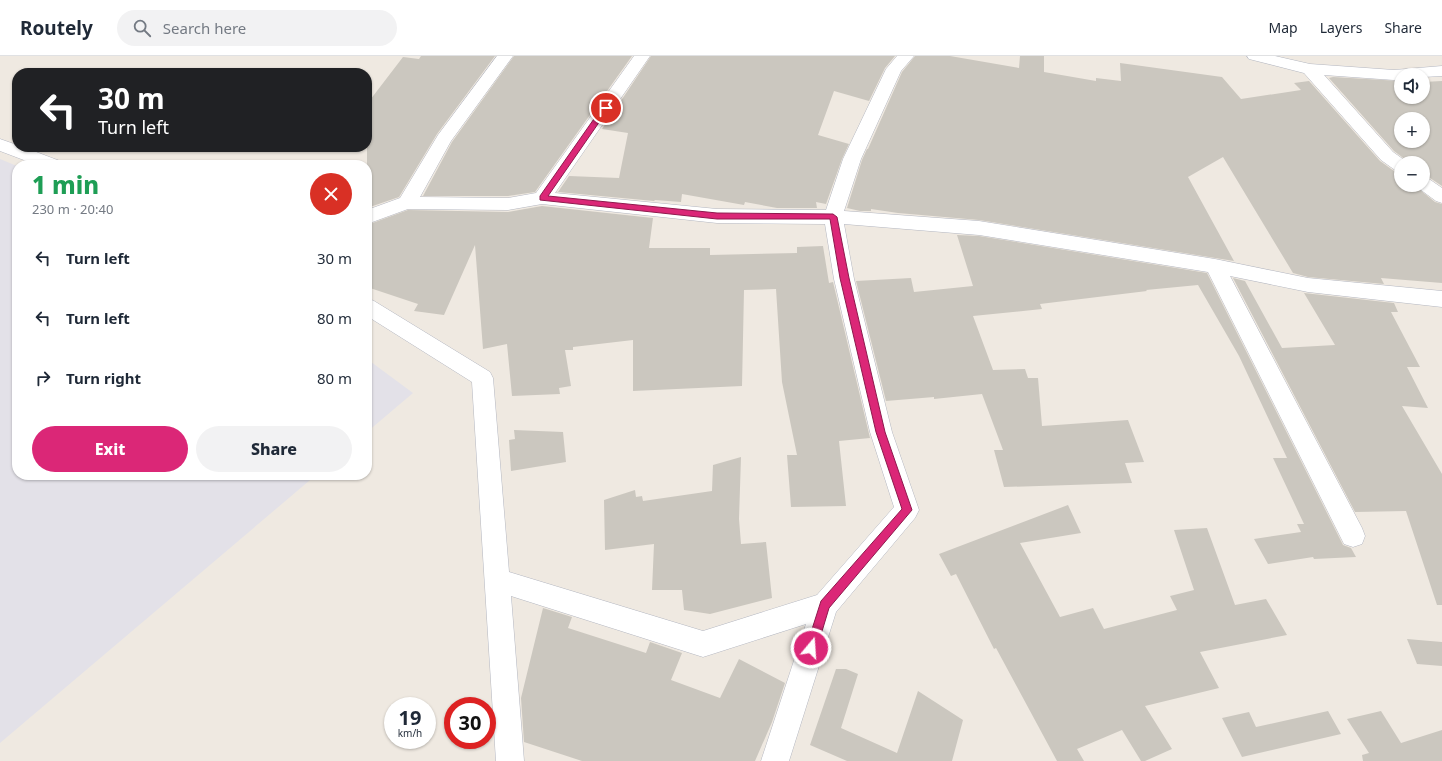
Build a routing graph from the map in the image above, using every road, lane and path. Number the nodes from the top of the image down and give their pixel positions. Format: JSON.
{"nodes":[{"id":1,"x":505,"y":56,"type":"edge"},
{"id":2,"x":642,"y":56,"type":"edge"},
{"id":3,"x":906,"y":56,"type":"edge"},
{"id":4,"x":1255,"y":56,"type":"edge"},
{"id":5,"x":1310,"y":69,"type":"junction"},
{"id":6,"x":1442,"y":71,"type":"edge"},
{"id":7,"x":0,"y":146,"type":"edge"},
{"id":8,"x":12,"y":150,"type":"edge"},
{"id":9,"x":17,"y":152,"type":"edge"},
{"id":10,"x":40,"y":160,"type":"edge"},
{"id":11,"x":1394,"y":161,"type":"edge"},
{"id":12,"x":1430,"y":188,"type":"edge"},
{"id":13,"x":1442,"y":197,"type":"edge"},
{"id":14,"x":542,"y":198,"type":"junction"},
{"id":15,"x":407,"y":203,"type":"junction"},
{"id":16,"x":372,"y":215,"type":"edge"},
{"id":17,"x":833,"y":217,"type":"junction"},
{"id":18,"x":1215,"y":266,"type":"junction"},
{"id":19,"x":1442,"y":299,"type":"edge"},
{"id":20,"x":372,"y":309,"type":"edge"},
{"id":21,"x":1353,"y":536,"type":"dead end"},
{"id":22,"x":497,"y":580,"type":"junction"},
{"id":23,"x":825,"y":605,"type":"junction"},
{"id":24,"x":510,"y":761,"type":"edge"},
{"id":25,"x":775,"y":761,"type":"edge"}],
"edges":[{"from":1,"to":15,"type":"street"},
{"from":2,"to":14,"type":"street"},
{"from":3,"to":17,"type":"street"},
{"from":4,"to":5,"type":"street"},
{"from":5,"to":6,"type":"street"},
{"from":5,"to":11,"type":"street"},
{"from":7,"to":8,"type":"street"},
{"from":9,"to":10,"type":"street"},
{"from":12,"to":13,"type":"street"},
{"from":14,"to":15,"type":"street"},
{"from":14,"to":17,"type":"street"},
{"from":15,"to":16,"type":"street"},
{"from":17,"to":18,"type":"street"},
{"from":17,"to":23,"type":"street"},
{"from":18,"to":19,"type":"street"},
{"from":18,"to":21,"type":"street"},
{"from":20,"to":22,"type":"street"},
{"from":22,"to":23,"type":"street"},
{"from":22,"to":24,"type":"street"},
{"from":23,"to":25,"type":"street"}]}
